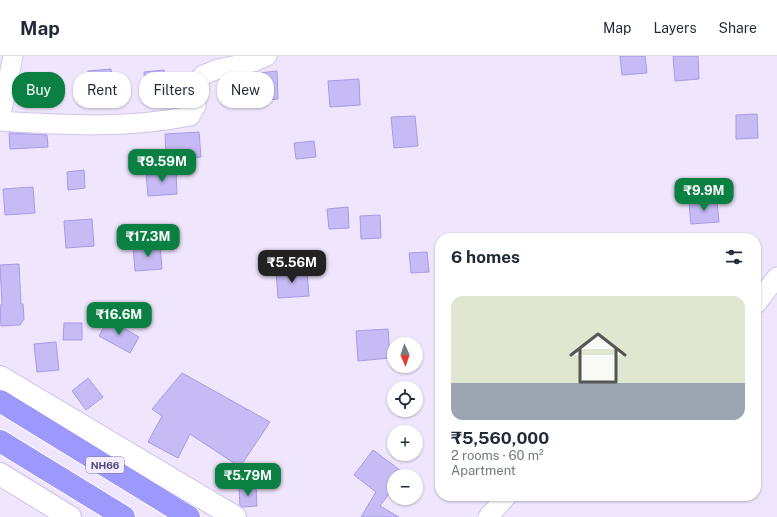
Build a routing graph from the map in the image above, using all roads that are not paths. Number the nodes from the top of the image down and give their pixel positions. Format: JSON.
{"nodes":[{"id":1,"x":13,"y":56,"type":"edge"},
{"id":2,"x":267,"y":56,"type":"edge"},
{"id":3,"x":0,"y":120,"type":"edge"},
{"id":4,"x":777,"y":277,"type":"edge"},
{"id":5,"x":761,"y":298,"type":"edge"},
{"id":6,"x":0,"y":377,"type":"edge"},
{"id":7,"x":0,"y":400,"type":"edge"},
{"id":8,"x":4,"y":444,"type":"edge"},
{"id":9,"x":0,"y":474,"type":"edge"},
{"id":10,"x":502,"y":501,"type":"edge"},
{"id":11,"x":70,"y":517,"type":"edge"},
{"id":12,"x":124,"y":517,"type":"edge"},
{"id":13,"x":189,"y":517,"type":"edge"},
{"id":14,"x":235,"y":517,"type":"edge"},
{"id":15,"x":488,"y":517,"type":"edge"}],
"edges":[{"from":1,"to":3,"type":"street"},
{"from":2,"to":3,"type":"street"},
{"from":4,"to":5,"type":"street"},
{"from":6,"to":14,"type":"street"},
{"from":7,"to":13,"type":"highway","number":"NH66"},
{"from":8,"to":12,"type":"highway"},
{"from":9,"to":11,"type":"street"},
{"from":10,"to":15,"type":"street"}]}
